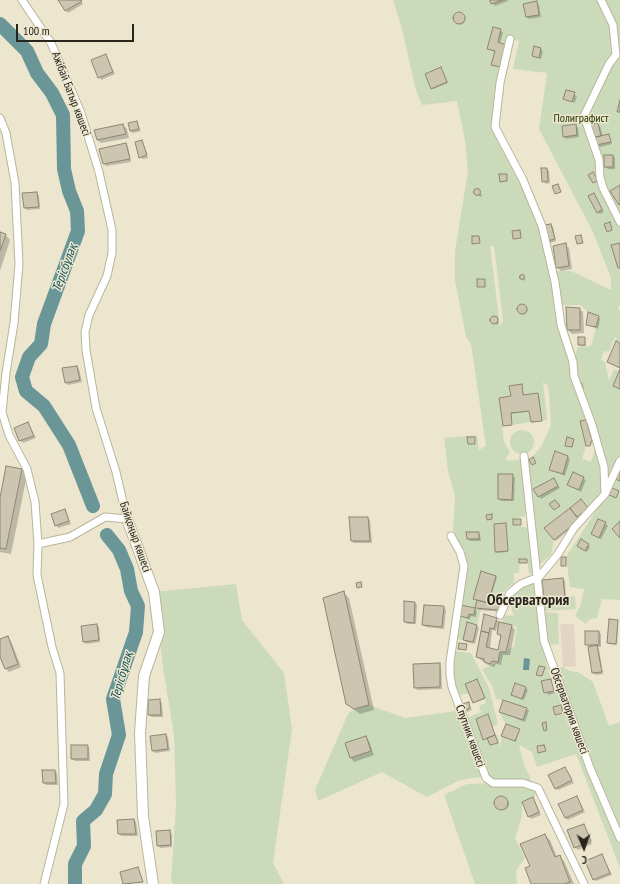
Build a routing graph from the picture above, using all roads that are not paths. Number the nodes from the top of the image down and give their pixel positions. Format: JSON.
{"nodes":[{"id":1,"x":22,"y":0,"type":"edge"},
{"id":2,"x":601,"y":0,"type":"edge"},
{"id":3,"x":510,"y":39,"type":"dead end"},
{"id":4,"x":0,"y":118,"type":"edge"},
{"id":5,"x":99,"y":172,"type":"joint"},
{"id":6,"x":620,"y":222,"type":"edge"},
{"id":7,"x":524,"y":456,"type":"dead end"},
{"id":8,"x":620,"y":461,"type":"edge"},
{"id":9,"x":604,"y":494,"type":"junction"},
{"id":10,"x":126,"y":519,"type":"junction"},
{"id":11,"x":451,"y":536,"type":"dead end"},
{"id":12,"x":38,"y":544,"type":"junction"},
{"id":13,"x":539,"y":578,"type":"junction"},
{"id":14,"x":500,"y":615,"type":"dead end"},
{"id":15,"x":620,"y":838,"type":"edge"},
{"id":16,"x":44,"y":884,"type":"edge"},
{"id":17,"x":153,"y":884,"type":"edge"},
{"id":18,"x":584,"y":884,"type":"edge"}],
"edges":[{"from":1,"to":5,"type":"street","name":"Ажібай Батыр көшесі"},
{"from":2,"to":6,"type":"street"},
{"from":3,"to":9,"type":"street"},
{"from":4,"to":12,"type":"street"},
{"from":5,"to":10,"type":"street","name":"Байқоңыр көшесі"},
{"from":7,"to":13,"type":"street","name":"Обсерватория көшесі"},
{"from":8,"to":9,"type":"street"},
{"from":9,"to":13,"type":"street"},
{"from":10,"to":12,"type":"street"},
{"from":10,"to":17,"type":"street","name":"Байқоңыр көшесі"},
{"from":11,"to":18,"type":"street","name":"Спутник көшесі"},
{"from":12,"to":16,"type":"street"},
{"from":13,"to":14,"type":"street"},
{"from":13,"to":15,"type":"street","name":"Обсерватория көшесі"}]}
